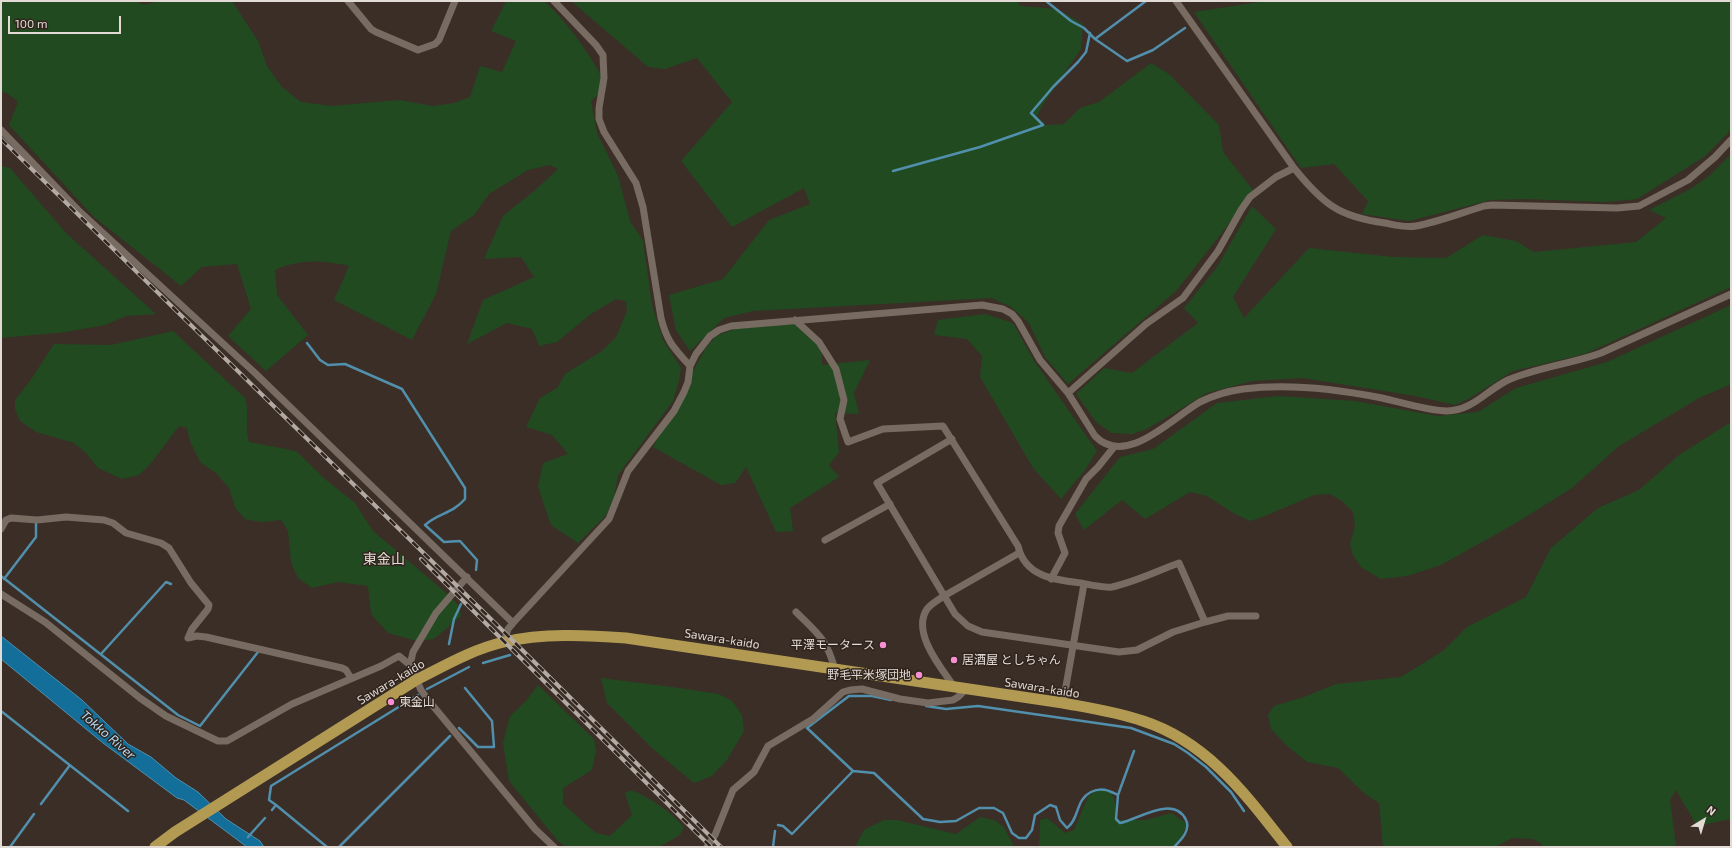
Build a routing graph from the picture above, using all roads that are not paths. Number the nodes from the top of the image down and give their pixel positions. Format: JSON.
{"nodes":[{"id":1,"x":348,"y":1,"type":"edge"},
{"id":2,"x":455,"y":1,"type":"edge"},
{"id":3,"x":554,"y":1,"type":"edge"},
{"id":4,"x":1176,"y":1,"type":"edge"},
{"id":5,"x":1,"y":130,"type":"edge"},
{"id":6,"x":1731,"y":140,"type":"edge"},
{"id":7,"x":1294,"y":168,"type":"junction"},
{"id":8,"x":1731,"y":294,"type":"edge"},
{"id":9,"x":795,"y":320,"type":"junction"},
{"id":10,"x":690,"y":366,"type":"junction"},
{"id":11,"x":1068,"y":393,"type":"junction"},
{"id":12,"x":952,"y":439,"type":"junction"},
{"id":13,"x":1114,"y":448,"type":"junction"},
{"id":14,"x":890,"y":504,"type":"junction"},
{"id":15,"x":1,"y":530,"type":"edge"},
{"id":16,"x":825,"y":540,"type":"dead end"},
{"id":17,"x":1019,"y":553,"type":"junction"},
{"id":18,"x":466,"y":577,"type":"junction"},
{"id":19,"x":1051,"y":579,"type":"junction"},
{"id":20,"x":1084,"y":584,"type":"junction"},
{"id":21,"x":1,"y":594,"type":"edge"},
{"id":22,"x":944,"y":596,"type":"junction"},
{"id":23,"x":796,"y":612,"type":"dead end"},
{"id":24,"x":1256,"y":616,"type":"dead end"},
{"id":25,"x":1205,"y":622,"type":"junction"},
{"id":26,"x":513,"y":623,"type":"junction"},
{"id":27,"x":504,"y":642,"type":"junction"},
{"id":28,"x":1074,"y":647,"type":"junction"},
{"id":29,"x":410,"y":665,"type":"junction"},
{"id":30,"x":835,"y":670,"type":"junction"},
{"id":31,"x":351,"y":678,"type":"junction"},
{"id":32,"x":416,"y":680,"type":"junction"},
{"id":33,"x":960,"y":689,"type":"junction"},
{"id":34,"x":1063,"y":703,"type":"junction"},
{"id":35,"x":155,"y":847,"type":"edge"},
{"id":36,"x":554,"y":847,"type":"edge"},
{"id":37,"x":707,"y":847,"type":"edge"},
{"id":38,"x":1287,"y":847,"type":"edge"}],
"edges":[{"from":1,"to":2,"type":"street"},
{"from":3,"to":10,"type":"street"},
{"from":4,"to":7,"type":"street"},
{"from":5,"to":18,"type":"street"},
{"from":6,"to":7,"type":"street"},
{"from":7,"to":11,"type":"street"},
{"from":8,"to":13,"type":"street"},
{"from":9,"to":10,"type":"street"},
{"from":9,"to":11,"type":"street"},
{"from":9,"to":12,"type":"street"},
{"from":10,"to":26,"type":"street"},
{"from":11,"to":13,"type":"street"},
{"from":12,"to":14,"type":"street"},
{"from":12,"to":17,"type":"street"},
{"from":13,"to":19,"type":"street"},
{"from":14,"to":16,"type":"street"},
{"from":14,"to":22,"type":"street"},
{"from":15,"to":31,"type":"street"},
{"from":17,"to":19,"type":"street"},
{"from":17,"to":22,"type":"street"},
{"from":18,"to":26,"type":"street"},
{"from":18,"to":29,"type":"street"},
{"from":19,"to":20,"type":"street"},
{"from":20,"to":25,"type":"street"},
{"from":20,"to":28,"type":"street"},
{"from":21,"to":31,"type":"street"},
{"from":22,"to":28,"type":"street"},
{"from":22,"to":33,"type":"street"},
{"from":23,"to":30,"type":"street"},
{"from":24,"to":25,"type":"street"},
{"from":25,"to":28,"type":"street"},
{"from":26,"to":27,"type":"street"},
{"from":27,"to":30,"type":"highway","name":"Sawara-kaido"},
{"from":27,"to":32,"type":"highway","name":"Sawara-kaido"},
{"from":28,"to":34,"type":"street"},
{"from":29,"to":31,"type":"street"},
{"from":29,"to":32,"type":"street"},
{"from":30,"to":33,"type":"highway","name":"Sawara-kaido"},
{"from":32,"to":35,"type":"highway","name":"Sawara-kaido"},
{"from":32,"to":36,"type":"street"},
{"from":33,"to":34,"type":"highway","name":"Sawara-kaido"},
{"from":33,"to":37,"type":"street"},
{"from":34,"to":38,"type":"highway","name":"Sawara-kaido"}]}
